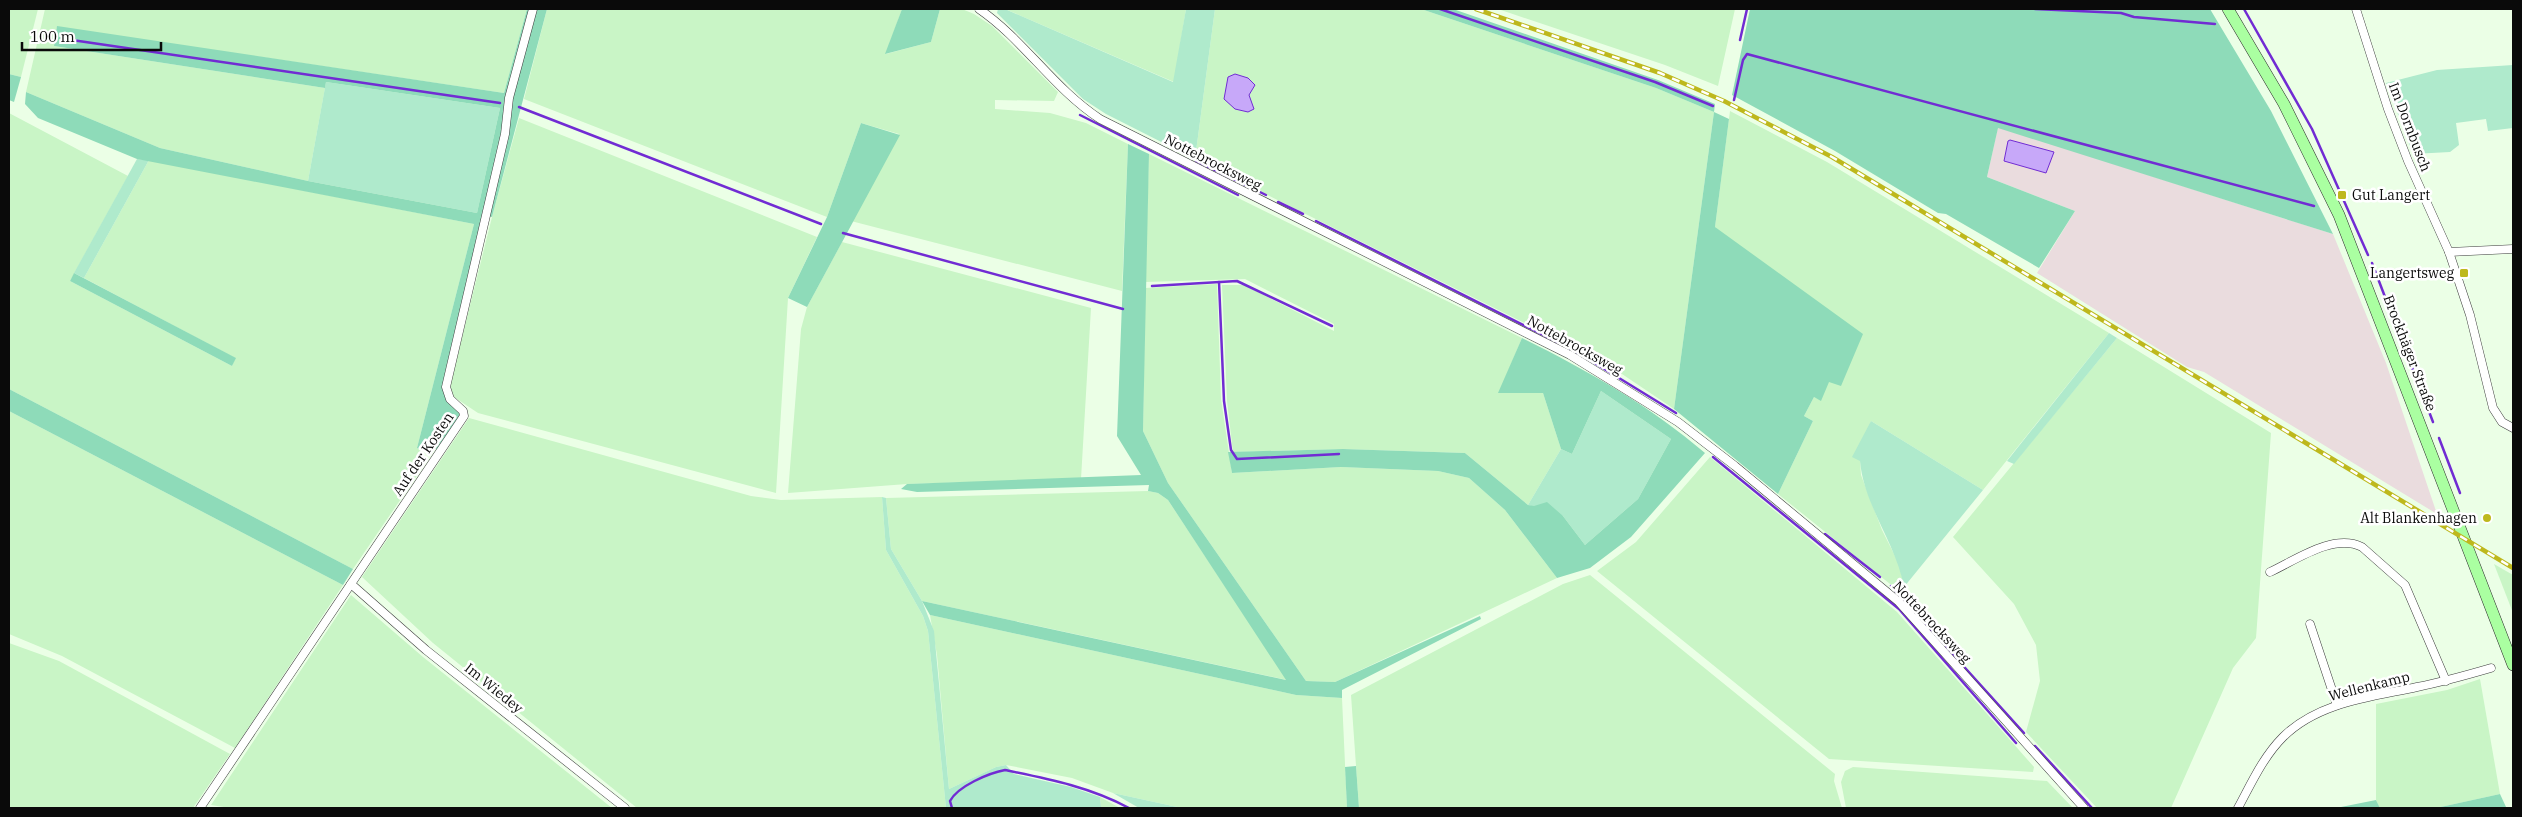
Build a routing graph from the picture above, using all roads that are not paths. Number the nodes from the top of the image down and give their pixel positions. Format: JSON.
{"nodes":[{"id":1,"x":533,"y":9,"type":"edge"},
{"id":2,"x":979,"y":9,"type":"edge"},
{"id":3,"x":2228,"y":9,"type":"edge"},
{"id":4,"x":2356,"y":9,"type":"edge"},
{"id":5,"x":2513,"y":249,"type":"edge"},
{"id":6,"x":2449,"y":252,"type":"junction"},
{"id":7,"x":2513,"y":428,"type":"edge"},
{"id":8,"x":2270,"y":572,"type":"dead end"},
{"id":9,"x":351,"y":584,"type":"junction"},
{"id":10,"x":2310,"y":624,"type":"dead end"},
{"id":11,"x":2513,"y":666,"type":"edge"},
{"id":12,"x":2491,"y":668,"type":"dead end"},
{"id":13,"x":2446,"y":681,"type":"junction"},
{"id":14,"x":2336,"y":705,"type":"junction"},
{"id":15,"x":200,"y":808,"type":"edge"},
{"id":16,"x":624,"y":808,"type":"edge"},
{"id":17,"x":2084,"y":808,"type":"edge"},
{"id":18,"x":2238,"y":808,"type":"edge"}],
"edges":[{"from":1,"to":9,"type":"street","name":"Auf der Kosten"},
{"from":2,"to":17,"type":"street","name":"Nottebrocksweg"},
{"from":3,"to":11,"type":"main road","name":"Brockhäger Straße"},
{"from":4,"to":6,"type":"street","name":"Im Dornbusch"},
{"from":5,"to":6,"type":"street"},
{"from":6,"to":7,"type":"street","name":"Im Dornbusch"},
{"from":8,"to":13,"type":"street"},
{"from":9,"to":15,"type":"street","name":"Auf der Kosten"},
{"from":9,"to":16,"type":"street","name":"Im Wiedey"},
{"from":10,"to":14,"type":"street"},
{"from":12,"to":13,"type":"street","name":"Wellenkamp"},
{"from":13,"to":14,"type":"street","name":"Wellenkamp"},
{"from":14,"to":18,"type":"street","name":"Wellenkamp"}]}
